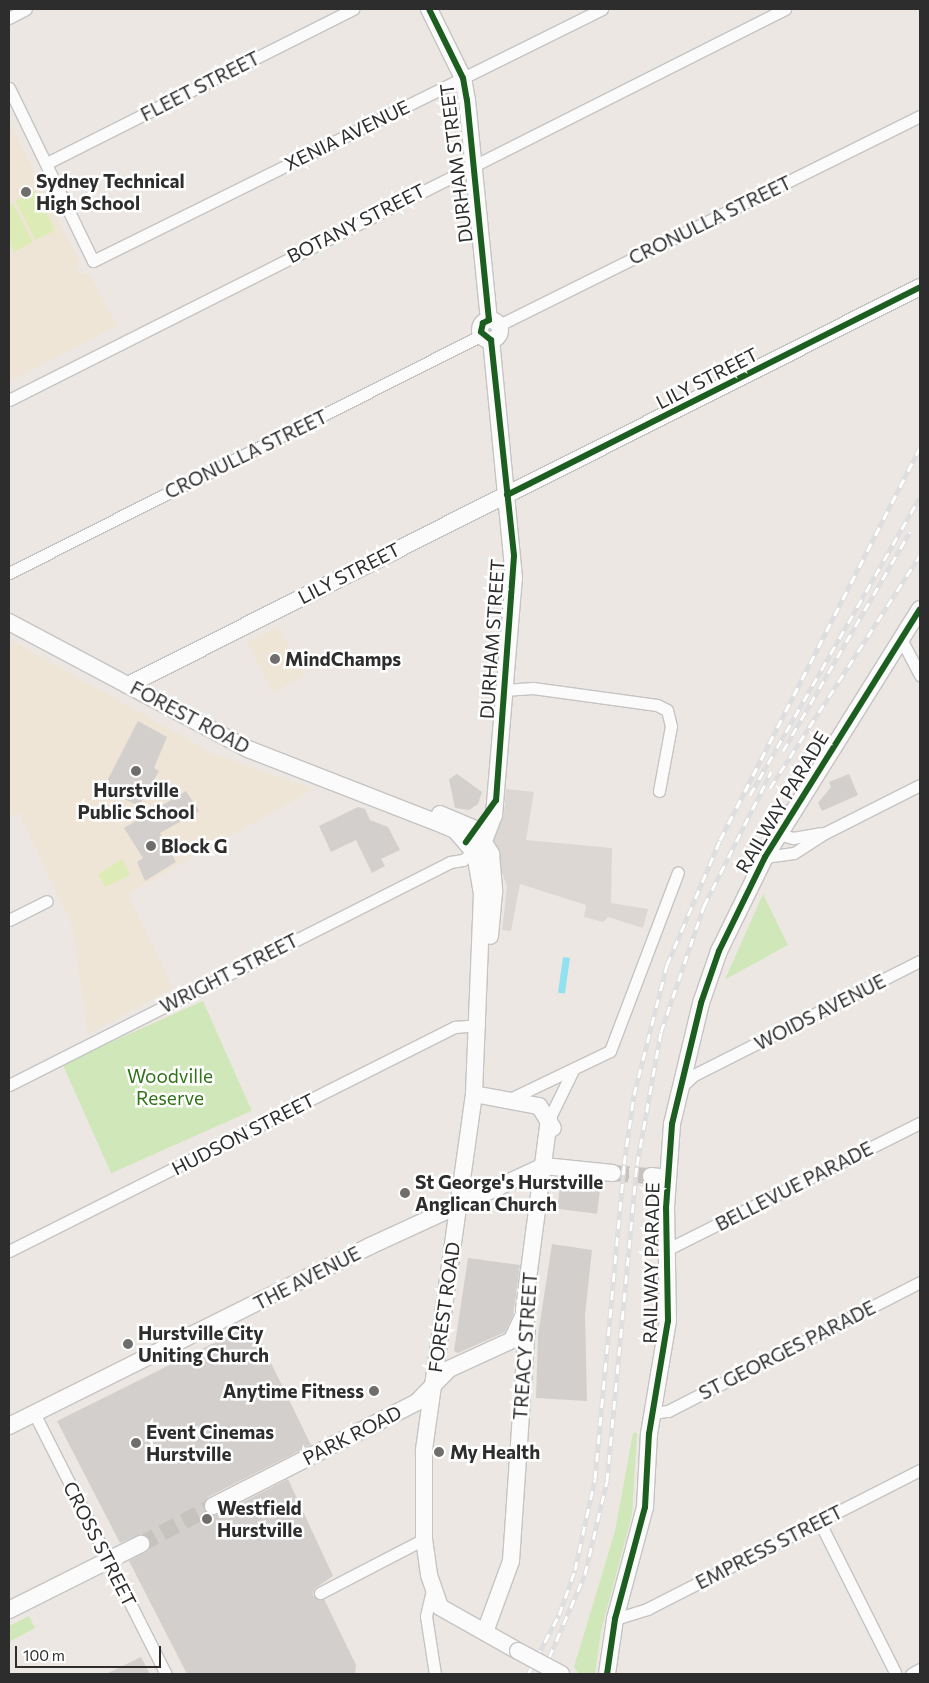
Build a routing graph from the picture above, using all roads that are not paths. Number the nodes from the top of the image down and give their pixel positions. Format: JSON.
{"nodes":[{"id":1,"x":26,"y":9,"type":"edge"},
{"id":2,"x":353,"y":9,"type":"edge"},
{"id":3,"x":429,"y":9,"type":"edge"},
{"id":4,"x":602,"y":9,"type":"edge"},
{"id":5,"x":785,"y":9,"type":"edge"},
{"id":6,"x":9,"y":18,"type":"edge"},
{"id":7,"x":462,"y":78,"type":"junction"},
{"id":8,"x":9,"y":88,"type":"edge"},
{"id":9,"x":920,"y":116,"type":"edge"},
{"id":10,"x":47,"y":163,"type":"junction"},
{"id":11,"x":473,"y":164,"type":"junction"},
{"id":12,"x":920,"y":287,"type":"edge"},
{"id":13,"x":494,"y":322,"type":"junction"},
{"id":14,"x":486,"y":338,"type":"junction"},
{"id":15,"x":9,"y":400,"type":"edge"},
{"id":16,"x":507,"y":495,"type":"junction"},
{"id":17,"x":9,"y":573,"type":"edge"},
{"id":18,"x":920,"y":609,"type":"edge"},
{"id":19,"x":9,"y":622,"type":"edge"},
{"id":20,"x":902,"y":639,"type":"junction"},
{"id":21,"x":920,"y":675,"type":"edge"},
{"id":22,"x":128,"y":685,"type":"junction"},
{"id":23,"x":504,"y":690,"type":"junction"},
{"id":24,"x":920,"y":785,"type":"edge"},
{"id":25,"x":659,"y":791,"type":"dead end"},
{"id":26,"x":825,"y":832,"type":"junction"},
{"id":27,"x":778,"y":834,"type":"junction"},
{"id":28,"x":475,"y":841,"type":"junction"},
{"id":29,"x":764,"y":857,"type":"junction"},
{"id":30,"x":678,"y":872,"type":"dead end"},
{"id":31,"x":47,"y":901,"type":"dead end"},
{"id":32,"x":9,"y":920,"type":"edge"},
{"id":33,"x":920,"y":961,"type":"edge"},
{"id":34,"x":479,"y":1025,"type":"junction"},
{"id":35,"x":685,"y":1059,"type":"junction"},
{"id":36,"x":719,"y":1062,"type":"junction"},
{"id":37,"x":476,"y":1070,"type":"junction"},
{"id":38,"x":573,"y":1070,"type":"junction"},
{"id":39,"x":542,"y":1082,"type":"junction"},
{"id":40,"x":9,"y":1085,"type":"edge"},
{"id":41,"x":678,"y":1091,"type":"junction"},
{"id":42,"x":474,"y":1094,"type":"junction"},
{"id":43,"x":505,"y":1099,"type":"junction"},
{"id":44,"x":558,"y":1099,"type":"junction"},
{"id":45,"x":550,"y":1119,"type":"junction"},
{"id":46,"x":920,"y":1123,"type":"edge"},
{"id":47,"x":544,"y":1166,"type":"junction"},
{"id":48,"x":576,"y":1169,"type":"junction"},
{"id":49,"x":613,"y":1173,"type":"tunnel mouth"},
{"id":50,"x":651,"y":1176,"type":"tunnel mouth"},
{"id":51,"x":667,"y":1178,"type":"junction"},
{"id":52,"x":515,"y":1182,"type":"junction"},
{"id":53,"x":459,"y":1204,"type":"junction"},
{"id":54,"x":538,"y":1209,"type":"junction"},
{"id":55,"x":668,"y":1249,"type":"junction"},
{"id":56,"x":9,"y":1251,"type":"edge"},
{"id":57,"x":920,"y":1282,"type":"edge"},
{"id":58,"x":524,"y":1309,"type":"junction"},
{"id":59,"x":432,"y":1386,"type":"junction"},
{"id":60,"x":34,"y":1413,"type":"junction"},
{"id":61,"x":653,"y":1413,"type":"junction"},
{"id":62,"x":9,"y":1426,"type":"edge"},
{"id":63,"x":920,"y":1470,"type":"edge"},
{"id":64,"x":213,"y":1506,"type":"tunnel mouth"},
{"id":65,"x":819,"y":1521,"type":"junction"},
{"id":66,"x":424,"y":1539,"type":"junction"},
{"id":67,"x":141,"y":1544,"type":"tunnel mouth"},
{"id":68,"x":107,"y":1560,"type":"junction"},
{"id":69,"x":432,"y":1590,"type":"junction"},
{"id":70,"x":320,"y":1593,"type":"dead end"},
{"id":71,"x":499,"y":1599,"type":"junction"},
{"id":72,"x":9,"y":1610,"type":"edge"},
{"id":73,"x":615,"y":1619,"type":"junction"},
{"id":74,"x":485,"y":1632,"type":"junction"},
{"id":75,"x":518,"y":1651,"type":"junction"},
{"id":76,"x":920,"y":1669,"type":"edge"},
{"id":77,"x":897,"y":1673,"type":"edge"},
{"id":78,"x":166,"y":1674,"type":"edge"},
{"id":79,"x":435,"y":1674,"type":"edge"},
{"id":80,"x":561,"y":1674,"type":"edge"},
{"id":81,"x":607,"y":1674,"type":"edge"},
{"id":82,"x":911,"y":1674,"type":"edge"}],
"edges":[{"from":1,"to":6,"type":"street"},
{"from":2,"to":10,"type":"street","name":"FLEET STREET"},
{"from":3,"to":7,"type":"street","name":"DURHAM STREET"},
{"from":4,"to":7,"type":"street","name":"XENIA AVENUE"},
{"from":5,"to":11,"type":"street","name":"BOTANY STREET"},
{"from":7,"to":10,"type":"street","name":"XENIA AVENUE"},
{"from":7,"to":11,"type":"street","name":"DURHAM STREET"},
{"from":8,"to":10,"type":"street"},
{"from":9,"to":13,"type":"street","name":"CRONULLA STREET"},
{"from":11,"to":13,"type":"street","name":"DURHAM STREET"},
{"from":11,"to":15,"type":"street","name":"BOTANY STREET"},
{"from":12,"to":16,"type":"street","name":"LILY STREET"},
{"from":13,"to":14,"type":"street"},
{"from":14,"to":16,"type":"street","name":"DURHAM STREET"},
{"from":14,"to":17,"type":"street","name":"CRONULLA STREET"},
{"from":16,"to":22,"type":"street","name":"LILY STREET"},
{"from":16,"to":23,"type":"street","name":"DURHAM STREET"},
{"from":18,"to":20,"type":"street","name":"RAILWAY PARADE"},
{"from":19,"to":22,"type":"street","name":"FOREST ROAD"},
{"from":20,"to":21,"type":"street"},
{"from":20,"to":27,"type":"street","name":"RAILWAY PARADE"},
{"from":22,"to":28,"type":"street","name":"FOREST ROAD"},
{"from":23,"to":25,"type":"street"},
{"from":23,"to":28,"type":"street","name":"DURHAM STREET"},
{"from":24,"to":26,"type":"street"},
{"from":26,"to":27,"type":"street"},
{"from":26,"to":29,"type":"street"},
{"from":27,"to":29,"type":"street","name":"RAILWAY PARADE"},
{"from":28,"to":34,"type":"street","name":"FOREST ROAD"},
{"from":28,"to":40,"type":"street","name":"WRIGHT STREET"},
{"from":29,"to":35,"type":"street","name":"RAILWAY PARADE"},
{"from":30,"to":38,"type":"street"},
{"from":31,"to":32,"type":"street"},
{"from":33,"to":36,"type":"street","name":"WOIDS AVENUE"},
{"from":34,"to":37,"type":"street","name":"FOREST ROAD"},
{"from":34,"to":56,"type":"street","name":"HUDSON STREET"},
{"from":35,"to":36,"type":"street"},
{"from":35,"to":41,"type":"street","name":"RAILWAY PARADE"},
{"from":36,"to":41,"type":"street","name":"WOIDS AVENUE"},
{"from":37,"to":42,"type":"street","name":"FOREST ROAD"},
{"from":37,"to":43,"type":"street"},
{"from":38,"to":39,"type":"street"},
{"from":38,"to":44,"type":"street"},
{"from":39,"to":43,"type":"street"},
{"from":39,"to":44,"type":"street"},
{"from":41,"to":51,"type":"street","name":"RAILWAY PARADE"},
{"from":42,"to":43,"type":"street"},
{"from":42,"to":53,"type":"street","name":"FOREST ROAD"},
{"from":43,"to":45,"type":"street"},
{"from":44,"to":45,"type":"street"},
{"from":45,"to":47,"type":"street","name":"TREACY STREET"},
{"from":45,"to":48,"type":"street"},
{"from":46,"to":55,"type":"street","name":"BELLEVUE PARADE"},
{"from":47,"to":48,"type":"street"},
{"from":47,"to":52,"type":"street","name":"THE AVENUE"},
{"from":47,"to":54,"type":"street","name":"TREACY STREET"},
{"from":48,"to":49,"type":"street"},
{"from":48,"to":54,"type":"street"},
{"from":50,"to":51,"type":"street"},
{"from":51,"to":55,"type":"street","name":"RAILWAY PARADE"},
{"from":52,"to":53,"type":"street","name":"THE AVENUE"},
{"from":52,"to":54,"type":"street"},
{"from":53,"to":59,"type":"street","name":"FOREST ROAD"},
{"from":53,"to":60,"type":"street","name":"THE AVENUE"},
{"from":54,"to":58,"type":"street","name":"TREACY STREET"},
{"from":55,"to":61,"type":"street","name":"RAILWAY PARADE"},
{"from":57,"to":61,"type":"street","name":"ST GEORGES PARADE"},
{"from":58,"to":59,"type":"street","name":"PARK ROAD"},
{"from":58,"to":71,"type":"street","name":"TREACY STREET"},
{"from":59,"to":64,"type":"street","name":"PARK ROAD"},
{"from":59,"to":66,"type":"street","name":"FOREST ROAD"},
{"from":60,"to":62,"type":"street","name":"THE AVENUE"},
{"from":60,"to":68,"type":"street","name":"CROSS STREET"},
{"from":61,"to":73,"type":"street","name":"RAILWAY PARADE"},
{"from":63,"to":65,"type":"street","name":"EMPRESS STREET"},
{"from":65,"to":73,"type":"street","name":"EMPRESS STREET"},
{"from":65,"to":77,"type":"street"},
{"from":66,"to":69,"type":"street","name":"FOREST ROAD"},
{"from":66,"to":70,"type":"street"},
{"from":67,"to":68,"type":"street"},
{"from":68,"to":72,"type":"street"},
{"from":68,"to":78,"type":"street","name":"CROSS STREET"},
{"from":69,"to":74,"type":"street","name":"FOREST ROAD"},
{"from":69,"to":79,"type":"street","name":"FOREST ROAD"},
{"from":71,"to":74,"type":"street","name":"TREACY STREET"},
{"from":71,"to":75,"type":"street"},
{"from":73,"to":81,"type":"street","name":"RAILWAY PARADE"},
{"from":74,"to":75,"type":"street"},
{"from":75,"to":80,"type":"street","bridge":true},
{"from":76,"to":82,"type":"street"}]}
